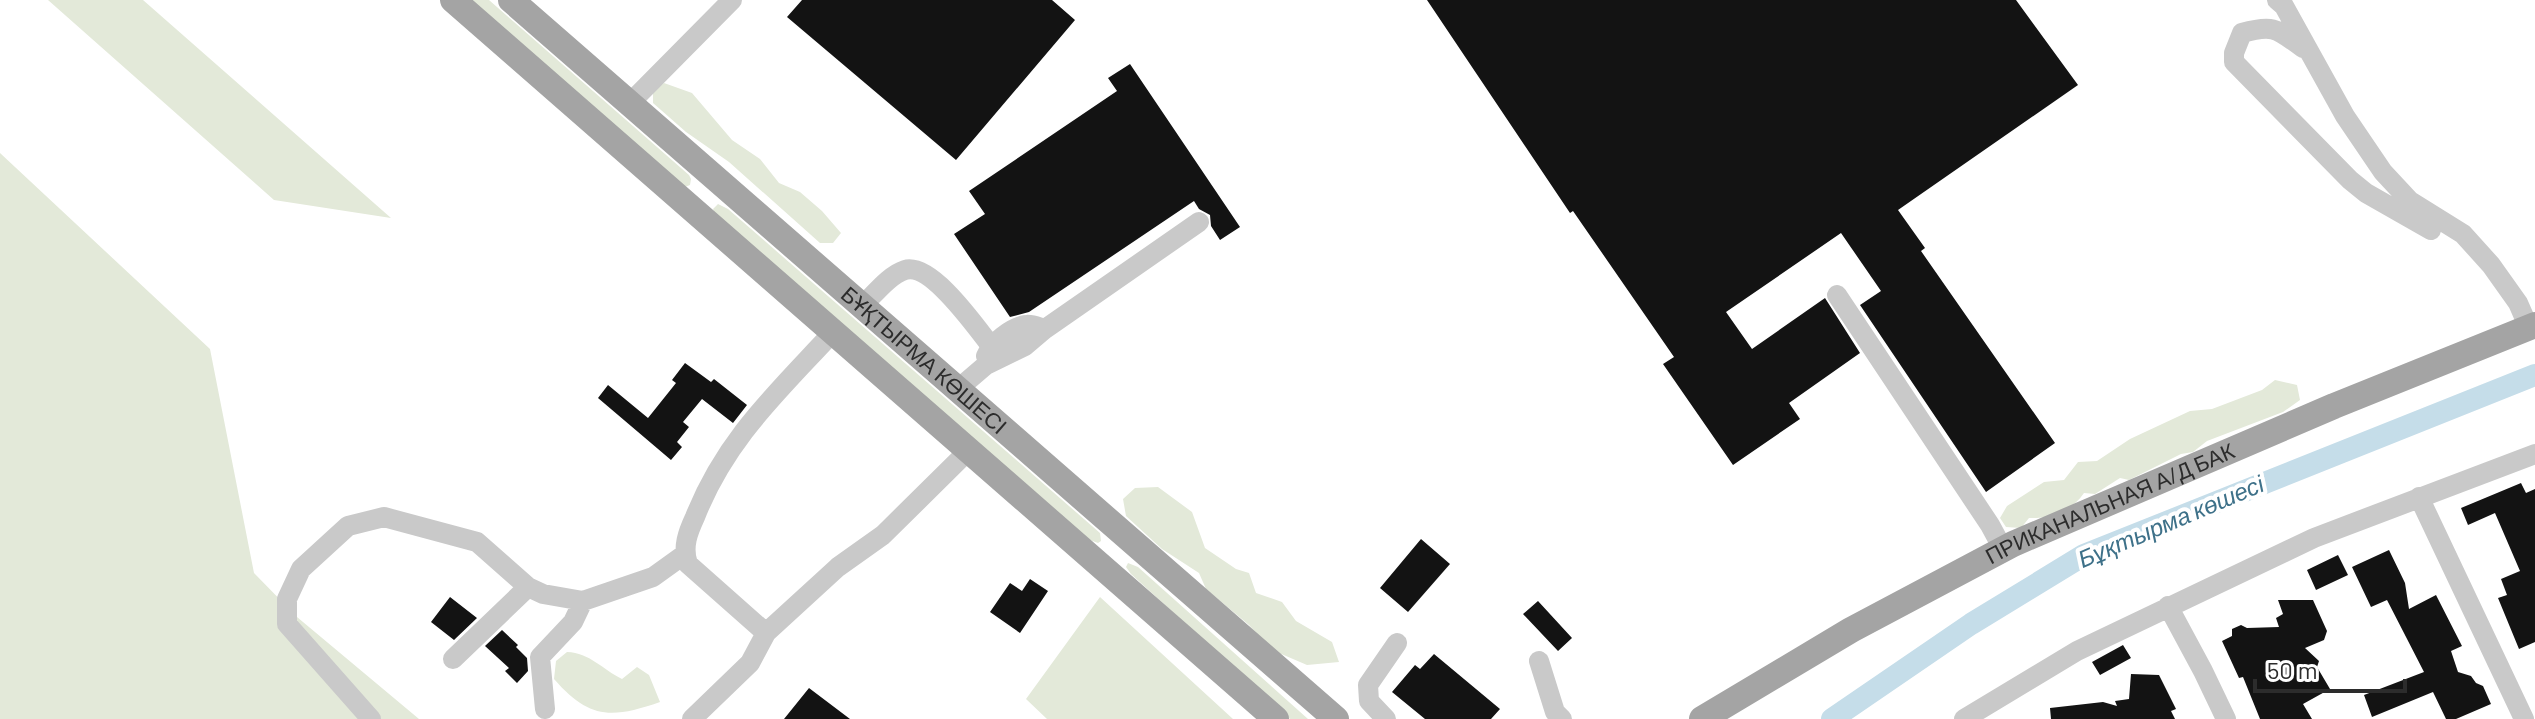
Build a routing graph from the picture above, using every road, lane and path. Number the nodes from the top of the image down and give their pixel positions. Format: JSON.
{"nodes":[{"id":1,"x":453,"y":0,"type":"edge"},
{"id":2,"x":511,"y":0,"type":"edge"},
{"id":3,"x":732,"y":0,"type":"edge"},
{"id":4,"x":2277,"y":0,"type":"edge"},
{"id":5,"x":2308,"y":48,"type":"junction"},
{"id":6,"x":630,"y":103,"type":"junction"},
{"id":7,"x":719,"y":181,"type":"junction"},
{"id":8,"x":692,"y":207,"type":"junction"},
{"id":9,"x":1199,"y":222,"type":"dead end"},
{"id":10,"x":2472,"y":244,"type":"junction"},
{"id":11,"x":1837,"y":295,"type":"dead end"},
{"id":12,"x":862,"y":306,"type":"junction"},
{"id":13,"x":2532,"y":326,"type":"edge"},
{"id":14,"x":834,"y":331,"type":"junction"},
{"id":15,"x":988,"y":356,"type":"junction"},
{"id":16,"x":958,"y":389,"type":"junction"},
{"id":17,"x":969,"y":450,"type":"junction"},
{"id":18,"x":2535,"y":454,"type":"edge"},
{"id":19,"x":2419,"y":497,"type":"junction"},
{"id":20,"x":1124,"y":534,"type":"junction"},
{"id":21,"x":2003,"y":549,"type":"junction"},
{"id":22,"x":685,"y":554,"type":"junction"},
{"id":23,"x":1099,"y":562,"type":"junction"},
{"id":24,"x":528,"y":587,"type":"junction"},
{"id":25,"x":583,"y":601,"type":"junction"},
{"id":26,"x":2168,"y":606,"type":"junction"},
{"id":27,"x":766,"y":633,"type":"junction"},
{"id":28,"x":1397,"y":643,"type":"dead end"},
{"id":29,"x":453,"y":659,"type":"dead end"},
{"id":30,"x":1539,"y":661,"type":"dead end"},
{"id":31,"x":545,"y":709,"type":"dead end"},
{"id":32,"x":371,"y":719,"type":"edge"},
{"id":33,"x":692,"y":719,"type":"edge"},
{"id":34,"x":1276,"y":719,"type":"edge"},
{"id":35,"x":1336,"y":719,"type":"edge"},
{"id":36,"x":1386,"y":719,"type":"edge"},
{"id":37,"x":1562,"y":719,"type":"edge"},
{"id":38,"x":1702,"y":719,"type":"edge"},
{"id":39,"x":1964,"y":719,"type":"edge"},
{"id":40,"x":2226,"y":719,"type":"edge"},
{"id":41,"x":2524,"y":719,"type":"edge"}],
"edges":[{"from":1,"to":8,"type":"main road","name":"БҰҚТЫРМА КӨШЕСІ"},
{"from":2,"to":6,"type":"main road","name":"БҰҚТЫРМА КӨШЕСІ"},
{"from":3,"to":6,"type":"street"},
{"from":4,"to":5,"type":"street"},
{"from":5,"to":10,"type":"street"},
{"from":5,"to":10,"type":"street"},
{"from":6,"to":7,"type":"main road","name":"БҰҚТЫРМА КӨШЕСІ"},
{"from":7,"to":8,"type":"main road"},
{"from":7,"to":12,"type":"main road","name":"БҰҚТЫРМА КӨШЕСІ"},
{"from":8,"to":14,"type":"main road","name":"БҰҚТЫРМА КӨШЕСІ"},
{"from":9,"to":15,"type":"street"},
{"from":10,"to":13,"type":"street"},
{"from":11,"to":21,"type":"street"},
{"from":12,"to":15,"type":"street"},
{"from":12,"to":16,"type":"main road","name":"БҰҚТЫРМА КӨШЕСІ"},
{"from":13,"to":21,"type":"main road","name":"ПРИКАНАЛЬНАЯ А/Д БАК"},
{"from":14,"to":17,"type":"main road","name":"БҰҚТЫРМА КӨШЕСІ"},
{"from":14,"to":22,"type":"street"},
{"from":15,"to":16,"type":"street"},
{"from":16,"to":20,"type":"main road","name":"БҰҚТЫРМА КӨШЕСІ"},
{"from":17,"to":23,"type":"main road","name":"БҰҚТЫРМА КӨШЕСІ"},
{"from":17,"to":27,"type":"street"},
{"from":18,"to":19,"type":"street"},
{"from":19,"to":26,"type":"street"},
{"from":19,"to":41,"type":"street"},
{"from":20,"to":23,"type":"main road"},
{"from":20,"to":35,"type":"main road","name":"БҰҚТЫРМА КӨШЕСІ"},
{"from":21,"to":38,"type":"main road","name":"ПРИКАНАЛЬНАЯ А/Д БАК"},
{"from":22,"to":25,"type":"street"},
{"from":22,"to":27,"type":"street"},
{"from":23,"to":34,"type":"main road","name":"БҰҚТЫРМА КӨШЕСІ"},
{"from":24,"to":25,"type":"street"},
{"from":24,"to":29,"type":"street"},
{"from":24,"to":32,"type":"street"},
{"from":25,"to":31,"type":"street"},
{"from":26,"to":39,"type":"street"},
{"from":26,"to":40,"type":"street"},
{"from":27,"to":33,"type":"street"},
{"from":28,"to":36,"type":"street"},
{"from":30,"to":37,"type":"street"}]}
